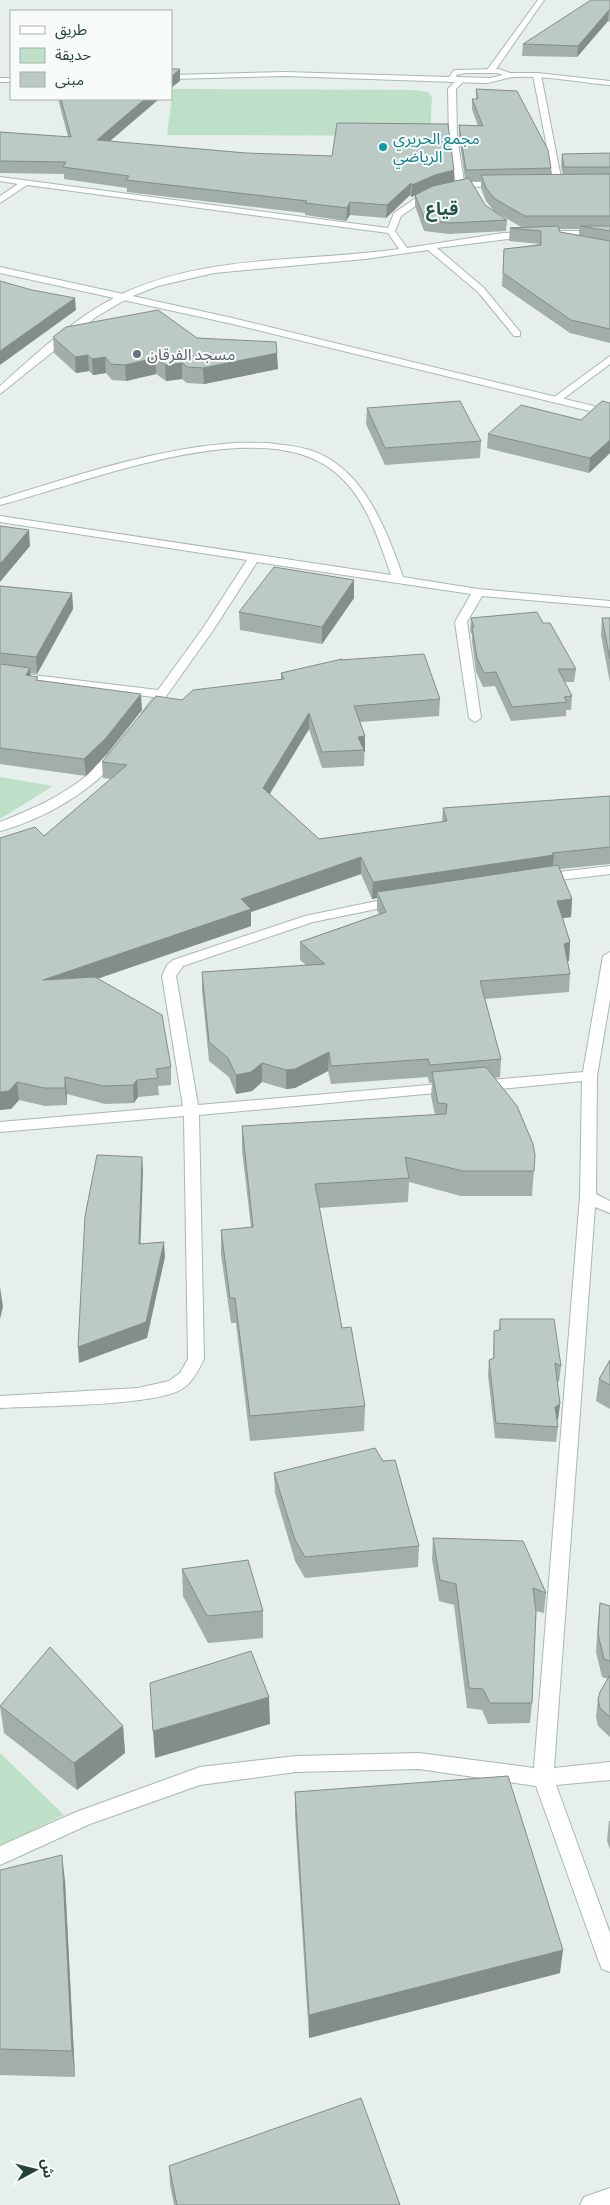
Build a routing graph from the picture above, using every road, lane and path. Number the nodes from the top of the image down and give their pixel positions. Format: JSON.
{"nodes":[{"id":1,"x":541,"y":0,"type":"edge"},
{"id":2,"x":491,"y":70,"type":"junction"},
{"id":3,"x":509,"y":75,"type":"junction"},
{"id":4,"x":537,"y":75,"type":"junction"},
{"id":5,"x":172,"y":77,"type":"edge"},
{"id":6,"x":457,"y":77,"type":"junction"},
{"id":7,"x":610,"y":83,"type":"edge"},
{"id":8,"x":0,"y":178,"type":"edge"},
{"id":9,"x":26,"y":182,"type":"junction"},
{"id":10,"x":549,"y":183,"type":"edge"},
{"id":11,"x":473,"y":184,"type":"junction"},
{"id":12,"x":511,"y":184,"type":"edge"},
{"id":13,"x":460,"y":185,"type":"junction"},
{"id":14,"x":476,"y":194,"type":"edge"},
{"id":15,"x":0,"y":200,"type":"edge"},
{"id":16,"x":501,"y":225,"type":"edge"},
{"id":17,"x":391,"y":231,"type":"junction"},
{"id":18,"x":523,"y":234,"type":"junction"},
{"id":19,"x":610,"y":234,"type":"edge"},
{"id":20,"x":573,"y":243,"type":"edge"},
{"id":21,"x":430,"y":247,"type":"junction"},
{"id":22,"x":405,"y":251,"type":"junction"},
{"id":23,"x":0,"y":270,"type":"edge"},
{"id":24,"x":123,"y":297,"type":"junction"},
{"id":25,"x":517,"y":334,"type":"dead end"},
{"id":26,"x":610,"y":359,"type":"edge"},
{"id":27,"x":0,"y":391,"type":"edge"},
{"id":28,"x":556,"y":400,"type":"junction"},
{"id":29,"x":610,"y":413,"type":"edge"},
{"id":30,"x":0,"y":502,"type":"edge"},
{"id":31,"x":0,"y":519,"type":"edge"},
{"id":32,"x":254,"y":558,"type":"junction"},
{"id":33,"x":398,"y":579,"type":"junction"},
{"id":34,"x":478,"y":592,"type":"junction"},
{"id":35,"x":610,"y":604,"type":"edge"},
{"id":36,"x":0,"y":675,"type":"edge"},
{"id":37,"x":163,"y":694,"type":"junction"},
{"id":38,"x":475,"y":718,"type":"dead end"},
{"id":39,"x":139,"y":724,"type":"edge"},
{"id":40,"x":121,"y":746,"type":"edge"},
{"id":41,"x":0,"y":827,"type":"edge"},
{"id":42,"x":610,"y":870,"type":"edge"},
{"id":43,"x":525,"y":881,"type":"edge"},
{"id":44,"x":410,"y":898,"type":"edge"},
{"id":45,"x":610,"y":956,"type":"edge"},
{"id":46,"x":590,"y":1076,"type":"junction"},
{"id":47,"x":192,"y":1110,"type":"junction"},
{"id":48,"x":0,"y":1127,"type":"edge"},
{"id":49,"x":588,"y":1196,"type":"junction"},
{"id":50,"x":610,"y":1208,"type":"edge"},
{"id":51,"x":0,"y":1402,"type":"edge"},
{"id":52,"x":610,"y":1771,"type":"edge"},
{"id":53,"x":543,"y":1778,"type":"junction"},
{"id":54,"x":0,"y":1856,"type":"edge"},
{"id":55,"x":610,"y":1962,"type":"edge"},
{"id":56,"x":610,"y":2199,"type":"edge"},
{"id":57,"x":592,"y":2205,"type":"edge"}],
"edges":[{"from":1,"to":2,"type":"street"},
{"from":2,"to":3,"type":"street"},
{"from":2,"to":6,"type":"street"},
{"from":3,"to":4,"type":"street"},
{"from":3,"to":6,"type":"street"},
{"from":4,"to":7,"type":"street"},
{"from":4,"to":10,"type":"street"},
{"from":5,"to":6,"type":"street"},
{"from":6,"to":13,"type":"street"},
{"from":8,"to":9,"type":"street"},
{"from":9,"to":15,"type":"street"},
{"from":9,"to":17,"type":"street"},
{"from":11,"to":12,"type":"street"},
{"from":11,"to":13,"type":"street"},
{"from":11,"to":14,"type":"street"},
{"from":13,"to":17,"type":"street"},
{"from":16,"to":18,"type":"street"},
{"from":17,"to":22,"type":"street"},
{"from":18,"to":19,"type":"street"},
{"from":18,"to":20,"type":"street"},
{"from":18,"to":21,"type":"street"},
{"from":21,"to":22,"type":"street"},
{"from":21,"to":25,"type":"street"},
{"from":22,"to":24,"type":"street"},
{"from":23,"to":24,"type":"street"},
{"from":24,"to":27,"type":"street"},
{"from":24,"to":28,"type":"street"},
{"from":26,"to":28,"type":"street"},
{"from":28,"to":29,"type":"street"},
{"from":30,"to":33,"type":"street"},
{"from":31,"to":32,"type":"street"},
{"from":32,"to":33,"type":"street"},
{"from":32,"to":37,"type":"street"},
{"from":33,"to":34,"type":"street"},
{"from":34,"to":35,"type":"street"},
{"from":34,"to":38,"type":"street"},
{"from":36,"to":37,"type":"street"},
{"from":37,"to":39,"type":"street"},
{"from":40,"to":41,"type":"street"},
{"from":42,"to":43,"type":"street"},
{"from":44,"to":47,"type":"street"},
{"from":45,"to":46,"type":"street"},
{"from":46,"to":47,"type":"street"},
{"from":46,"to":49,"type":"street"},
{"from":47,"to":48,"type":"street"},
{"from":47,"to":51,"type":"street"},
{"from":49,"to":50,"type":"street"},
{"from":49,"to":53,"type":"street"},
{"from":52,"to":53,"type":"street"},
{"from":53,"to":54,"type":"street"},
{"from":53,"to":55,"type":"street"},
{"from":56,"to":57,"type":"street"}]}
